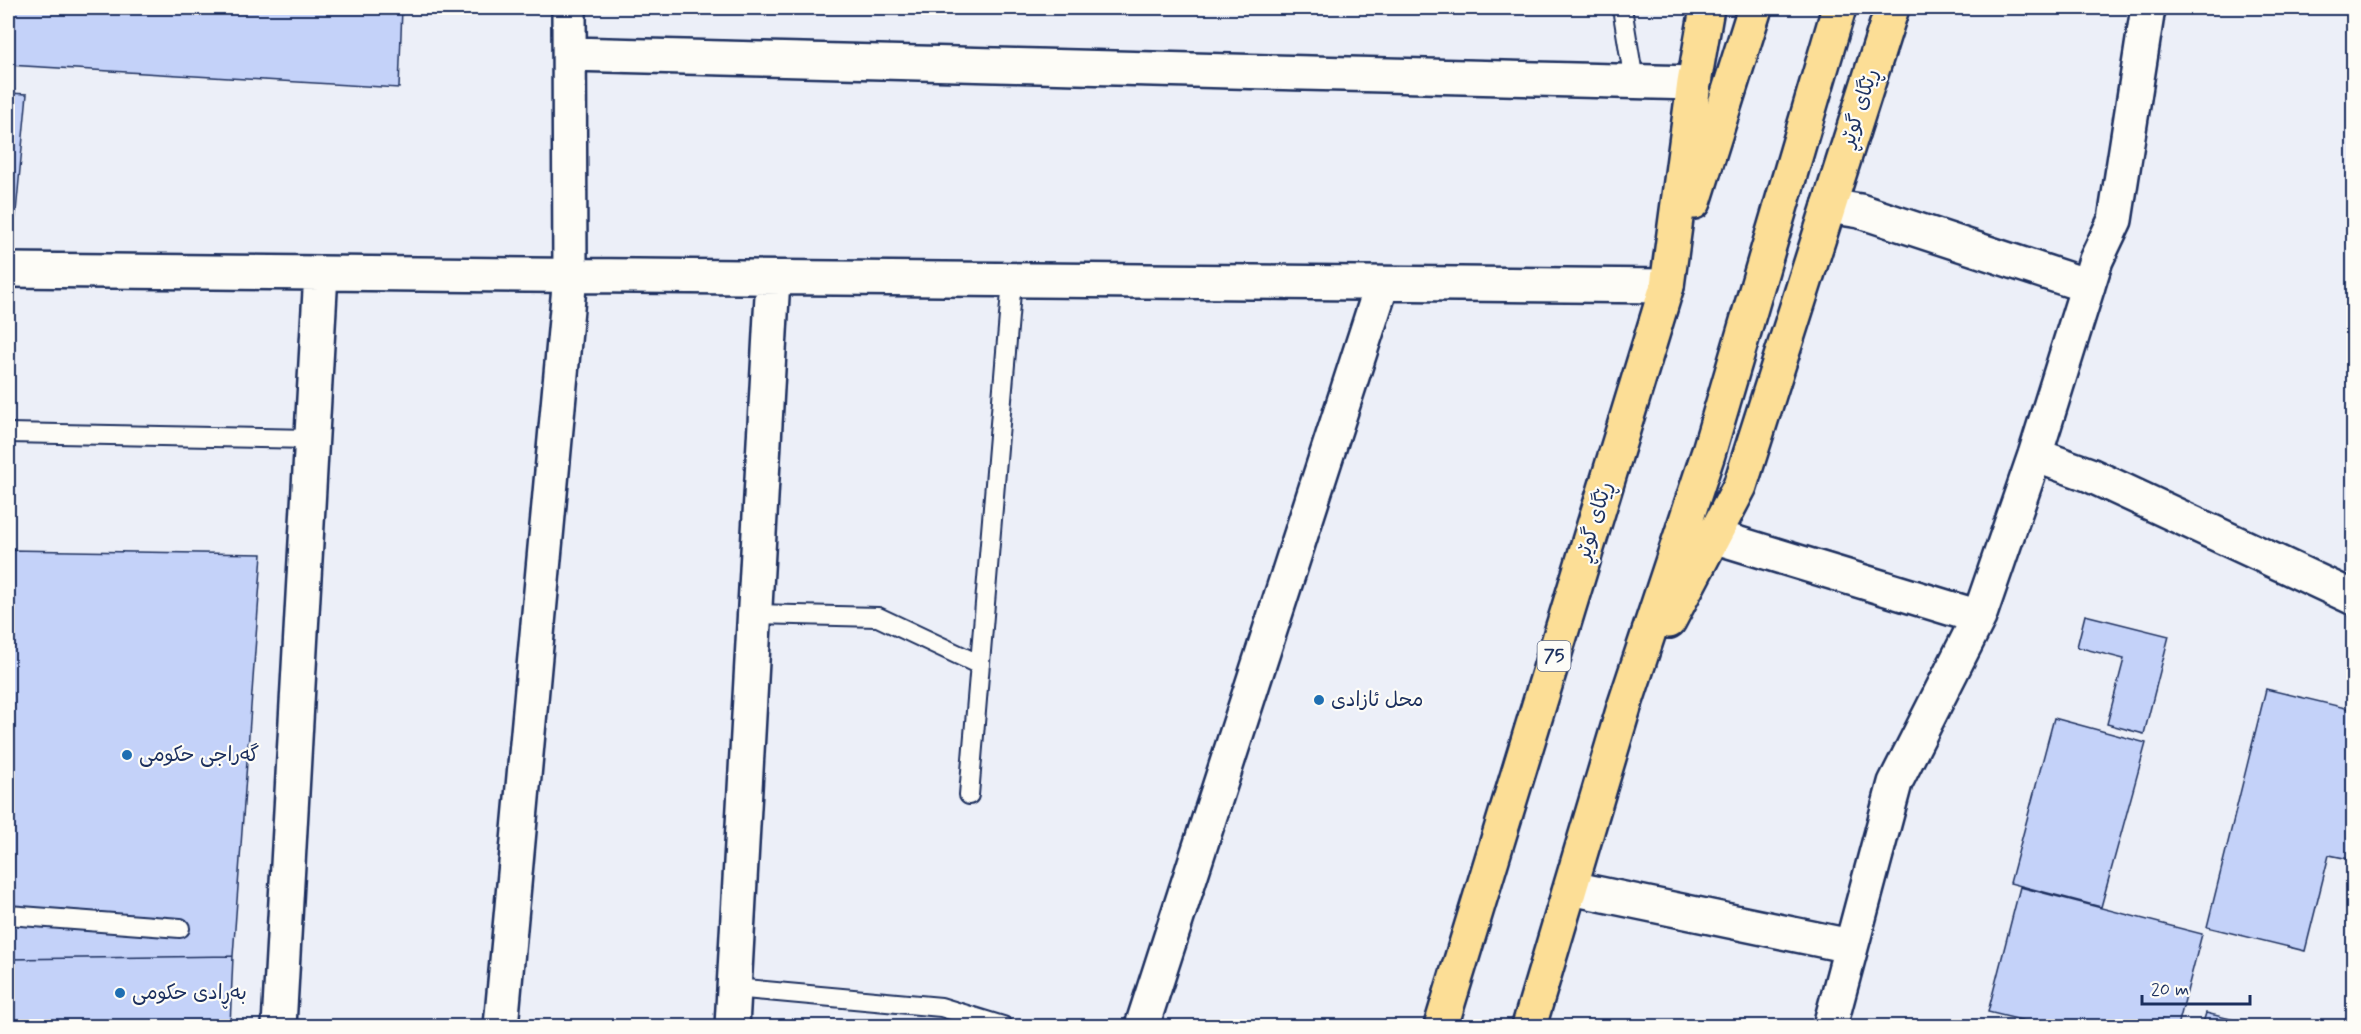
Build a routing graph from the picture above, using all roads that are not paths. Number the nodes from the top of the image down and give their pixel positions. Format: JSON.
{"nodes":[{"id":1,"x":569,"y":8,"type":"edge"},
{"id":2,"x":1622,"y":8,"type":"edge"},
{"id":3,"x":1707,"y":8,"type":"edge"},
{"id":4,"x":1755,"y":8,"type":"edge"},
{"id":5,"x":1839,"y":8,"type":"edge"},
{"id":6,"x":1892,"y":8,"type":"edge"},
{"id":7,"x":2148,"y":8,"type":"edge"},
{"id":8,"x":570,"y":54,"type":"junction"},
{"id":9,"x":1634,"y":81,"type":"junction"},
{"id":10,"x":1694,"y":83,"type":"junction"},
{"id":11,"x":1829,"y":206,"type":"junction"},
{"id":12,"x":8,"y":270,"type":"edge"},
{"id":13,"x":321,"y":273,"type":"junction"},
{"id":14,"x":570,"y":276,"type":"junction"},
{"id":15,"x":773,"y":278,"type":"junction"},
{"id":16,"x":1012,"y":280,"type":"junction"},
{"id":17,"x":1382,"y":284,"type":"junction"},
{"id":18,"x":1667,"y":286,"type":"junction"},
{"id":19,"x":2088,"y":286,"type":"junction"},
{"id":20,"x":8,"y":433,"type":"edge"},
{"id":21,"x":312,"y":439,"type":"junction"},
{"id":22,"x":2035,"y":455,"type":"junction"},
{"id":23,"x":1713,"y":536,"type":"junction"},
{"id":24,"x":2354,"y":598,"type":"edge"},
{"id":25,"x":754,"y":614,"type":"junction"},
{"id":26,"x":1979,"y":616,"type":"junction"},
{"id":27,"x":980,"y":666,"type":"junction"},
{"id":28,"x":1624,"y":707,"type":"junction"},
{"id":29,"x":969,"y":795,"type":"dead end"},
{"id":30,"x":1571,"y":888,"type":"junction"},
{"id":31,"x":8,"y":915,"type":"edge"},
{"id":32,"x":180,"y":928,"type":"dead end"},
{"id":33,"x":1850,"y":946,"type":"junction"},
{"id":34,"x":734,"y":988,"type":"junction"},
{"id":35,"x":279,"y":1026,"type":"edge"},
{"id":36,"x":501,"y":1026,"type":"edge"},
{"id":37,"x":732,"y":1026,"type":"edge"},
{"id":38,"x":1003,"y":1026,"type":"edge"},
{"id":39,"x":1142,"y":1026,"type":"edge"},
{"id":40,"x":1441,"y":1026,"type":"edge"},
{"id":41,"x":1530,"y":1026,"type":"edge"},
{"id":42,"x":1830,"y":1026,"type":"edge"}],
"edges":[{"from":1,"to":8,"type":"street"},
{"from":2,"to":9,"type":"lane"},
{"from":3,"to":10,"type":"highway","name":"ڕێگای گوێڕ"},
{"from":4,"to":18,"type":"highway"},
{"from":5,"to":28,"type":"highway","name":"ڕێگای گوێڕ"},
{"from":6,"to":11,"type":"highway","name":"ڕێگای گوێڕ"},
{"from":7,"to":19,"type":"street"},
{"from":8,"to":9,"type":"street"},
{"from":8,"to":14,"type":"street"},
{"from":9,"to":10,"type":"street"},
{"from":10,"to":18,"type":"highway","name":"ڕێگای گوێڕ"},
{"from":11,"to":19,"type":"street"},
{"from":11,"to":23,"type":"highway","name":"ڕێگای گوێڕ"},
{"from":12,"to":13,"type":"street"},
{"from":13,"to":14,"type":"street"},
{"from":13,"to":21,"type":"street"},
{"from":14,"to":15,"type":"street"},
{"from":14,"to":36,"type":"street"},
{"from":15,"to":16,"type":"street"},
{"from":15,"to":25,"type":"street"},
{"from":16,"to":17,"type":"street"},
{"from":16,"to":27,"type":"lane"},
{"from":17,"to":18,"type":"street"},
{"from":17,"to":39,"type":"street"},
{"from":18,"to":40,"type":"highway","name":"ڕێگای گوێڕ","number":"75"},
{"from":19,"to":22,"type":"street"},
{"from":20,"to":21,"type":"lane"},
{"from":21,"to":35,"type":"street"},
{"from":22,"to":24,"type":"street"},
{"from":22,"to":26,"type":"street"},
{"from":23,"to":26,"type":"street"},
{"from":23,"to":28,"type":"highway","name":"ڕێگای گوێڕ"},
{"from":25,"to":27,"type":"lane"},
{"from":25,"to":34,"type":"street"},
{"from":26,"to":33,"type":"street"},
{"from":27,"to":29,"type":"lane"},
{"from":28,"to":30,"type":"highway","name":"ڕێگای گوێڕ"},
{"from":30,"to":33,"type":"street"},
{"from":30,"to":41,"type":"highway","name":"ڕێگای گوێڕ"},
{"from":31,"to":32,"type":"lane"},
{"from":33,"to":42,"type":"street"},
{"from":34,"to":37,"type":"street"},
{"from":34,"to":38,"type":"lane"}]}
